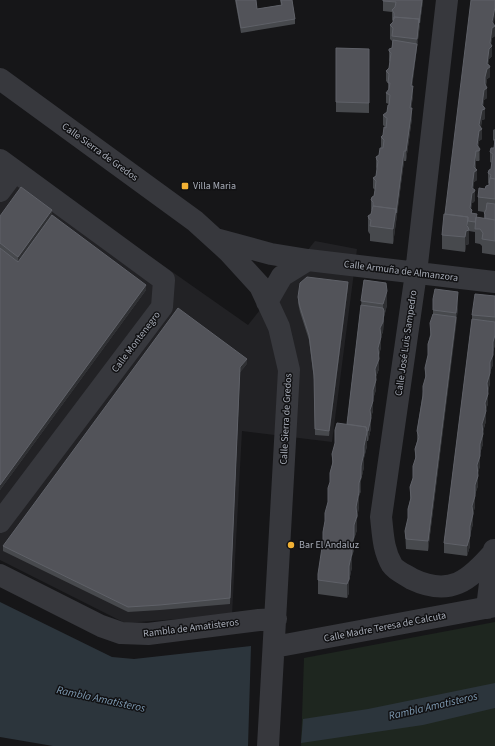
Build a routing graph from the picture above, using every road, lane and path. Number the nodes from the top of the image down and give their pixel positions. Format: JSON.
{"nodes":[{"id":1,"x":447,"y":0,"type":"edge"},
{"id":2,"x":0,"y":79,"type":"edge"},
{"id":3,"x":7,"y":165,"type":"edge"},
{"id":4,"x":0,"y":191,"type":"edge"},
{"id":5,"x":214,"y":238,"type":"junction"},
{"id":6,"x":308,"y":260,"type":"junction"},
{"id":7,"x":247,"y":271,"type":"junction"},
{"id":8,"x":416,"y":273,"type":"junction"},
{"id":9,"x":282,"y":276,"type":"junction"},
{"id":10,"x":495,"y":282,"type":"edge"},
{"id":11,"x":267,"y":302,"type":"junction"},
{"id":12,"x":0,"y":522,"type":"edge"},
{"id":13,"x":494,"y":546,"type":"edge"},
{"id":14,"x":0,"y":574,"type":"edge"},
{"id":15,"x":491,"y":607,"type":"edge"},
{"id":16,"x":276,"y":619,"type":"junction"},
{"id":17,"x":274,"y":647,"type":"junction"},
{"id":18,"x":268,"y":746,"type":"edge"}],
"edges":[{"from":1,"to":8,"type":"street","name":"Calle José Luis Sampedro"},
{"from":2,"to":5,"type":"street","name":"Calle Sierra de Gredos"},
{"from":3,"to":4,"type":"street"},
{"from":3,"to":12,"type":"street","name":"Calle Montenegro"},
{"from":5,"to":6,"type":"street","name":"Calle Armuña de Almanzora"},
{"from":5,"to":7,"type":"street","name":"Calle Sierra de Gredos"},
{"from":6,"to":8,"type":"street","name":"Calle Armuña de Almanzora"},
{"from":6,"to":9,"type":"street"},
{"from":7,"to":9,"type":"street"},
{"from":7,"to":11,"type":"street","name":"Calle Sierra de Gredos"},
{"from":8,"to":10,"type":"street","name":"Calle Armuña de Almanzora"},
{"from":8,"to":13,"type":"street","name":"Calle José Luis Sampedro"},
{"from":9,"to":11,"type":"street"},
{"from":11,"to":16,"type":"street","name":"Calle Sierra de Gredos"},
{"from":13,"to":15,"type":"street"},
{"from":14,"to":16,"type":"street","name":"Rambla de Amatisteros"},
{"from":15,"to":17,"type":"street","name":"Calle Madre Teresa de Calcuta"},
{"from":16,"to":17,"type":"street","name":"Calle Sierra de Gredos"},
{"from":17,"to":18,"type":"street","name":"Calle Sierra de Gredos"}]}
